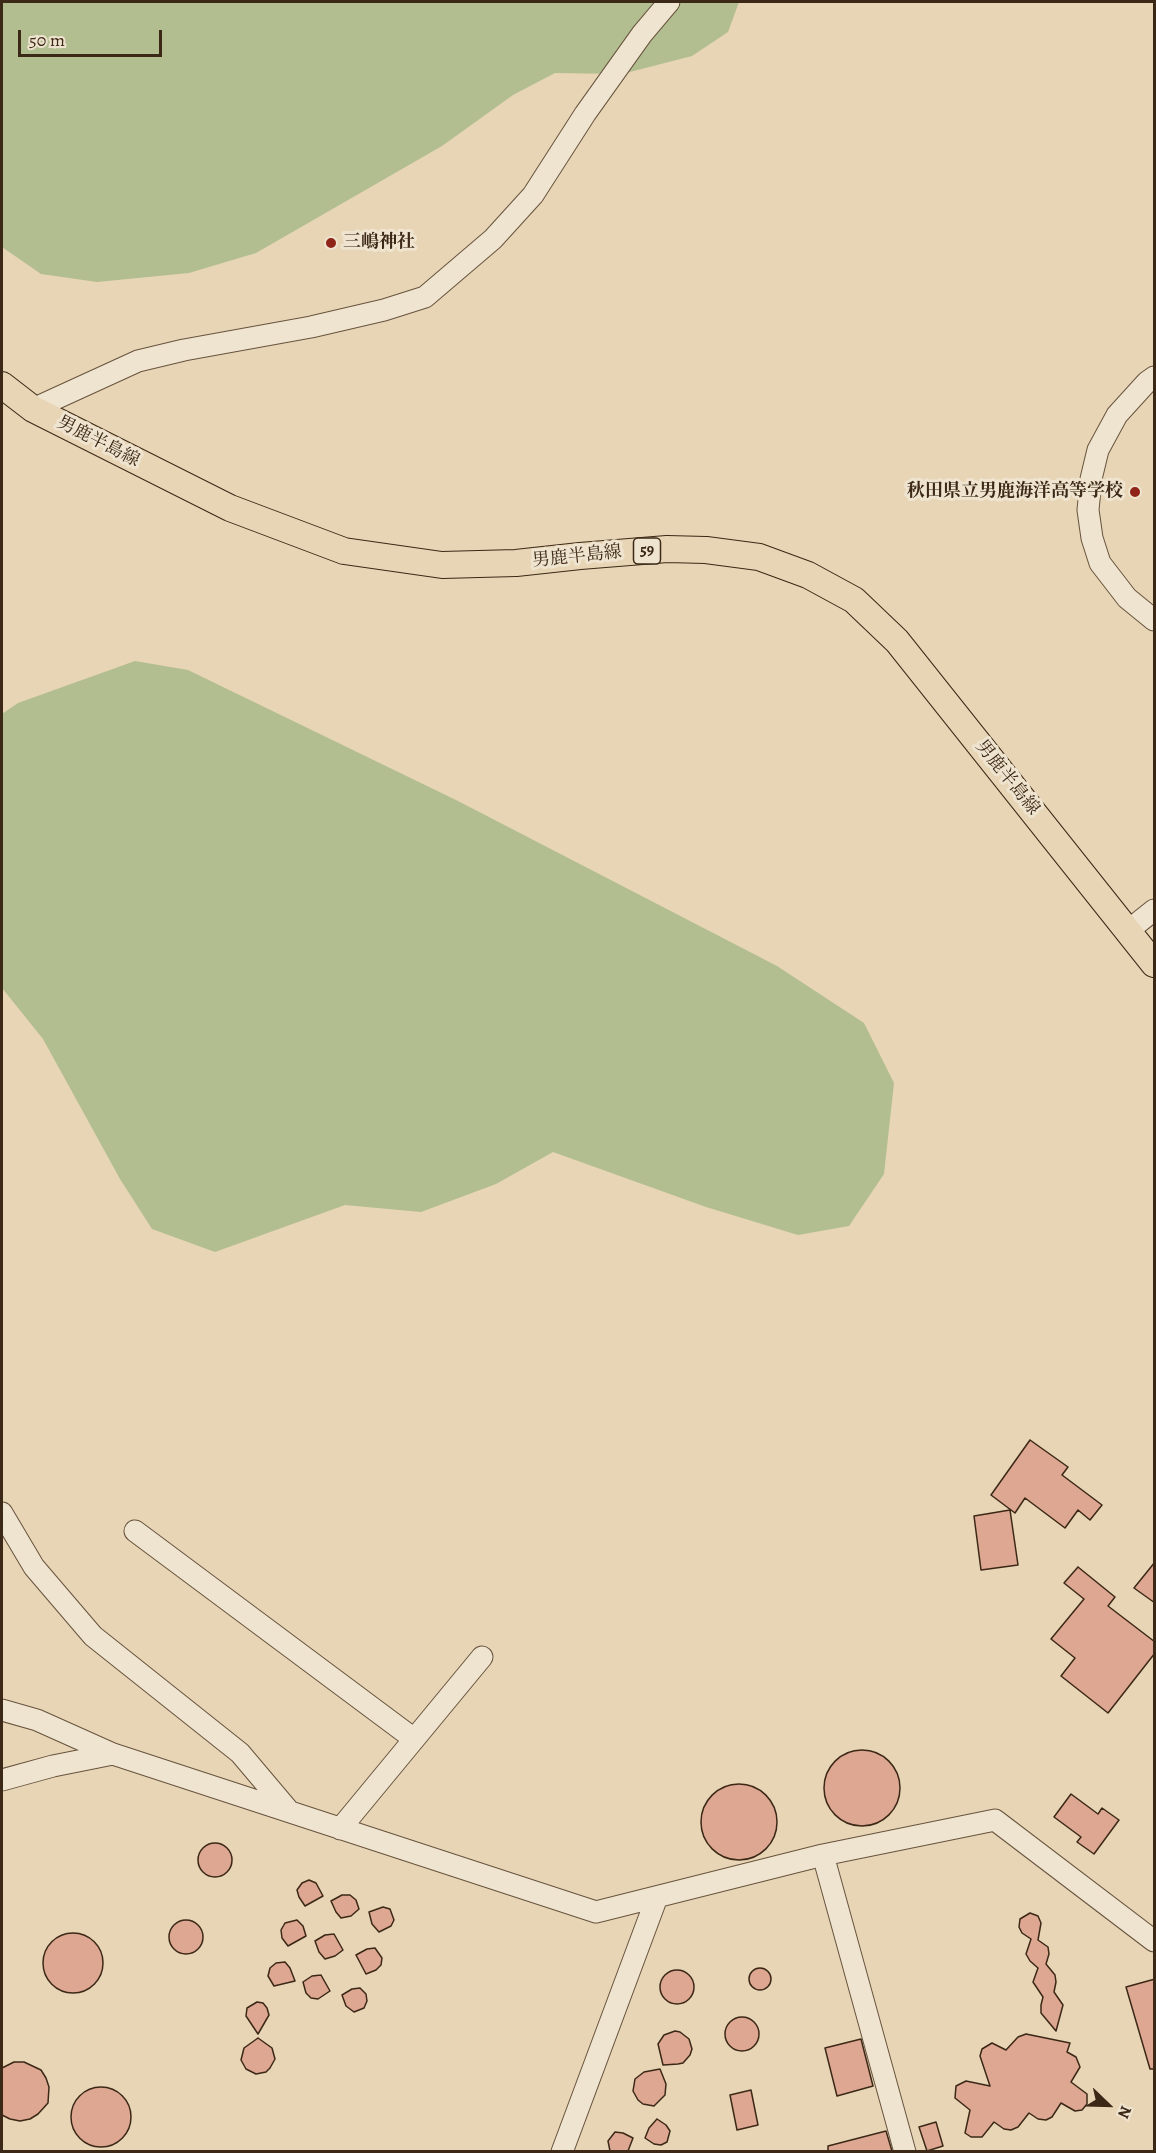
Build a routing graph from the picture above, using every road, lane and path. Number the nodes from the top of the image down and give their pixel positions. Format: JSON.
{"nodes":[{"id":1,"x":669,"y":2,"type":"edge"},
{"id":2,"x":1155,"y":378,"type":"edge"},
{"id":3,"x":2,"y":385,"type":"edge"},
{"id":4,"x":33,"y":408,"type":"junction"},
{"id":5,"x":1155,"y":620,"type":"edge"},
{"id":6,"x":1155,"y":910,"type":"edge"},
{"id":7,"x":1129,"y":930,"type":"junction"},
{"id":8,"x":1155,"y":964,"type":"edge"},
{"id":9,"x":2,"y":1514,"type":"edge"},
{"id":10,"x":135,"y":1531,"type":"dead end"},
{"id":11,"x":482,"y":1657,"type":"dead end"},
{"id":12,"x":2,"y":1710,"type":"edge"},
{"id":13,"x":414,"y":1739,"type":"junction"},
{"id":14,"x":113,"y":1754,"type":"junction"},
{"id":15,"x":2,"y":1780,"type":"edge"},
{"id":16,"x":289,"y":1812,"type":"junction"},
{"id":17,"x":340,"y":1829,"type":"junction"},
{"id":18,"x":824,"y":1855,"type":"junction"},
{"id":19,"x":657,"y":1897,"type":"junction"},
{"id":20,"x":1155,"y":1941,"type":"edge"},
{"id":21,"x":562,"y":2151,"type":"edge"},
{"id":22,"x":905,"y":2151,"type":"edge"}],
"edges":[{"from":1,"to":4,"type":"street"},
{"from":2,"to":5,"type":"street"},
{"from":3,"to":4,"type":"main road","name":"男鹿半島線","number":"59"},
{"from":4,"to":7,"type":"main road","name":"男鹿半島線","number":"59"},
{"from":6,"to":7,"type":"street"},
{"from":7,"to":8,"type":"main road","name":"男鹿半島線","number":"59"},
{"from":9,"to":16,"type":"street"},
{"from":10,"to":13,"type":"street"},
{"from":11,"to":13,"type":"street"},
{"from":12,"to":14,"type":"street"},
{"from":13,"to":17,"type":"street"},
{"from":14,"to":15,"type":"street"},
{"from":14,"to":16,"type":"street"},
{"from":16,"to":17,"type":"street"},
{"from":17,"to":19,"type":"street"},
{"from":18,"to":19,"type":"street"},
{"from":18,"to":20,"type":"street"},
{"from":18,"to":22,"type":"street"},
{"from":19,"to":21,"type":"street"}]}
